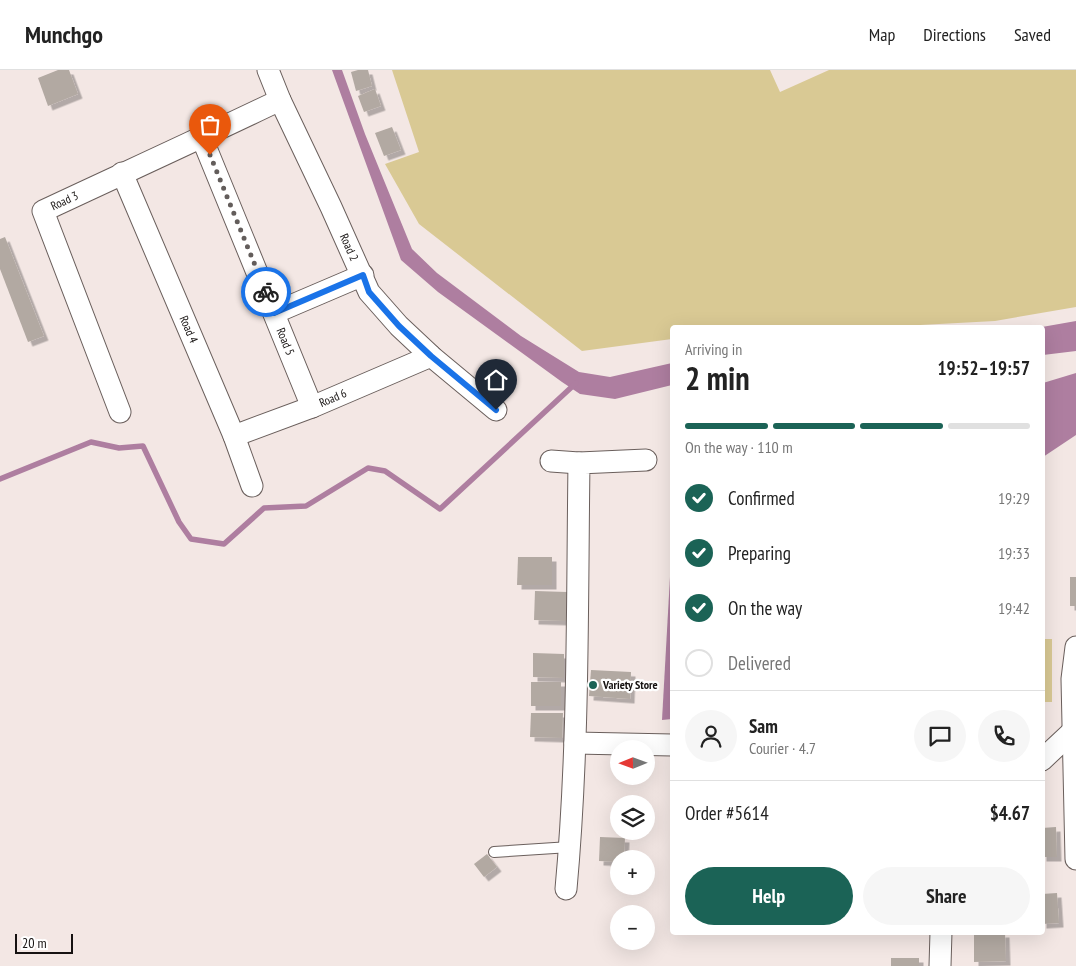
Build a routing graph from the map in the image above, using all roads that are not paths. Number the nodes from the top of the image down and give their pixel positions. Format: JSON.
{"nodes":[{"id":1,"x":268,"y":70,"type":"edge"},
{"id":2,"x":280,"y":100,"type":"junction"},
{"id":3,"x":202,"y":138,"type":"junction"},
{"id":4,"x":122,"y":174,"type":"junction"},
{"id":5,"x":363,"y":275,"type":"junction"},
{"id":6,"x":274,"y":313,"type":"junction"},
{"id":7,"x":431,"y":356,"type":"junction"},
{"id":8,"x":312,"y":407,"type":"junction"},
{"id":9,"x":496,"y":410,"type":"dead end"},
{"id":10,"x":120,"y":412,"type":"dead end"},
{"id":11,"x":234,"y":436,"type":"junction"},
{"id":12,"x":646,"y":460,"type":"dead end"},
{"id":13,"x":551,"y":461,"type":"dead end"},
{"id":14,"x":579,"y":463,"type":"junction"},
{"id":15,"x":252,"y":486,"type":"dead end"},
{"id":16,"x":1076,"y":647,"type":"edge"},
{"id":17,"x":1073,"y":731,"type":"junction"},
{"id":18,"x":576,"y":743,"type":"junction"},
{"id":19,"x":670,"y":745,"type":"edge"},
{"id":20,"x":1045,"y":757,"type":"edge"},
{"id":21,"x":570,"y":847,"type":"junction"},
{"id":22,"x":494,"y":852,"type":"dead end"},
{"id":23,"x":1076,"y":860,"type":"edge"},
{"id":24,"x":566,"y":889,"type":"dead end"},
{"id":25,"x":941,"y":935,"type":"edge"},
{"id":26,"x":940,"y":966,"type":"edge"}],
"edges":[{"from":1,"to":2,"type":"street","name":"Road 2"},
{"from":2,"to":3,"type":"street","name":"Road 3"},
{"from":2,"to":5,"type":"street","name":"Road 2"},
{"from":3,"to":4,"type":"street","name":"Road 3"},
{"from":3,"to":6,"type":"street","name":"Road 5"},
{"from":4,"to":10,"type":"street","name":"Road 3"},
{"from":4,"to":11,"type":"street","name":"Road 4"},
{"from":5,"to":6,"type":"street"},
{"from":5,"to":7,"type":"street","name":"Road 2"},
{"from":6,"to":8,"type":"street","name":"Road 5"},
{"from":7,"to":8,"type":"street","name":"Road 6"},
{"from":7,"to":9,"type":"street","name":"Road 2"},
{"from":8,"to":11,"type":"street","name":"Road 6"},
{"from":11,"to":15,"type":"street","name":"Road 4"},
{"from":12,"to":14,"type":"street"},
{"from":13,"to":14,"type":"street"},
{"from":14,"to":18,"type":"street"},
{"from":16,"to":17,"type":"street"},
{"from":17,"to":20,"type":"street"},
{"from":17,"to":23,"type":"street"},
{"from":18,"to":19,"type":"street"},
{"from":18,"to":21,"type":"street"},
{"from":21,"to":22,"type":"lane"},
{"from":21,"to":24,"type":"street"},
{"from":25,"to":26,"type":"street"}]}
